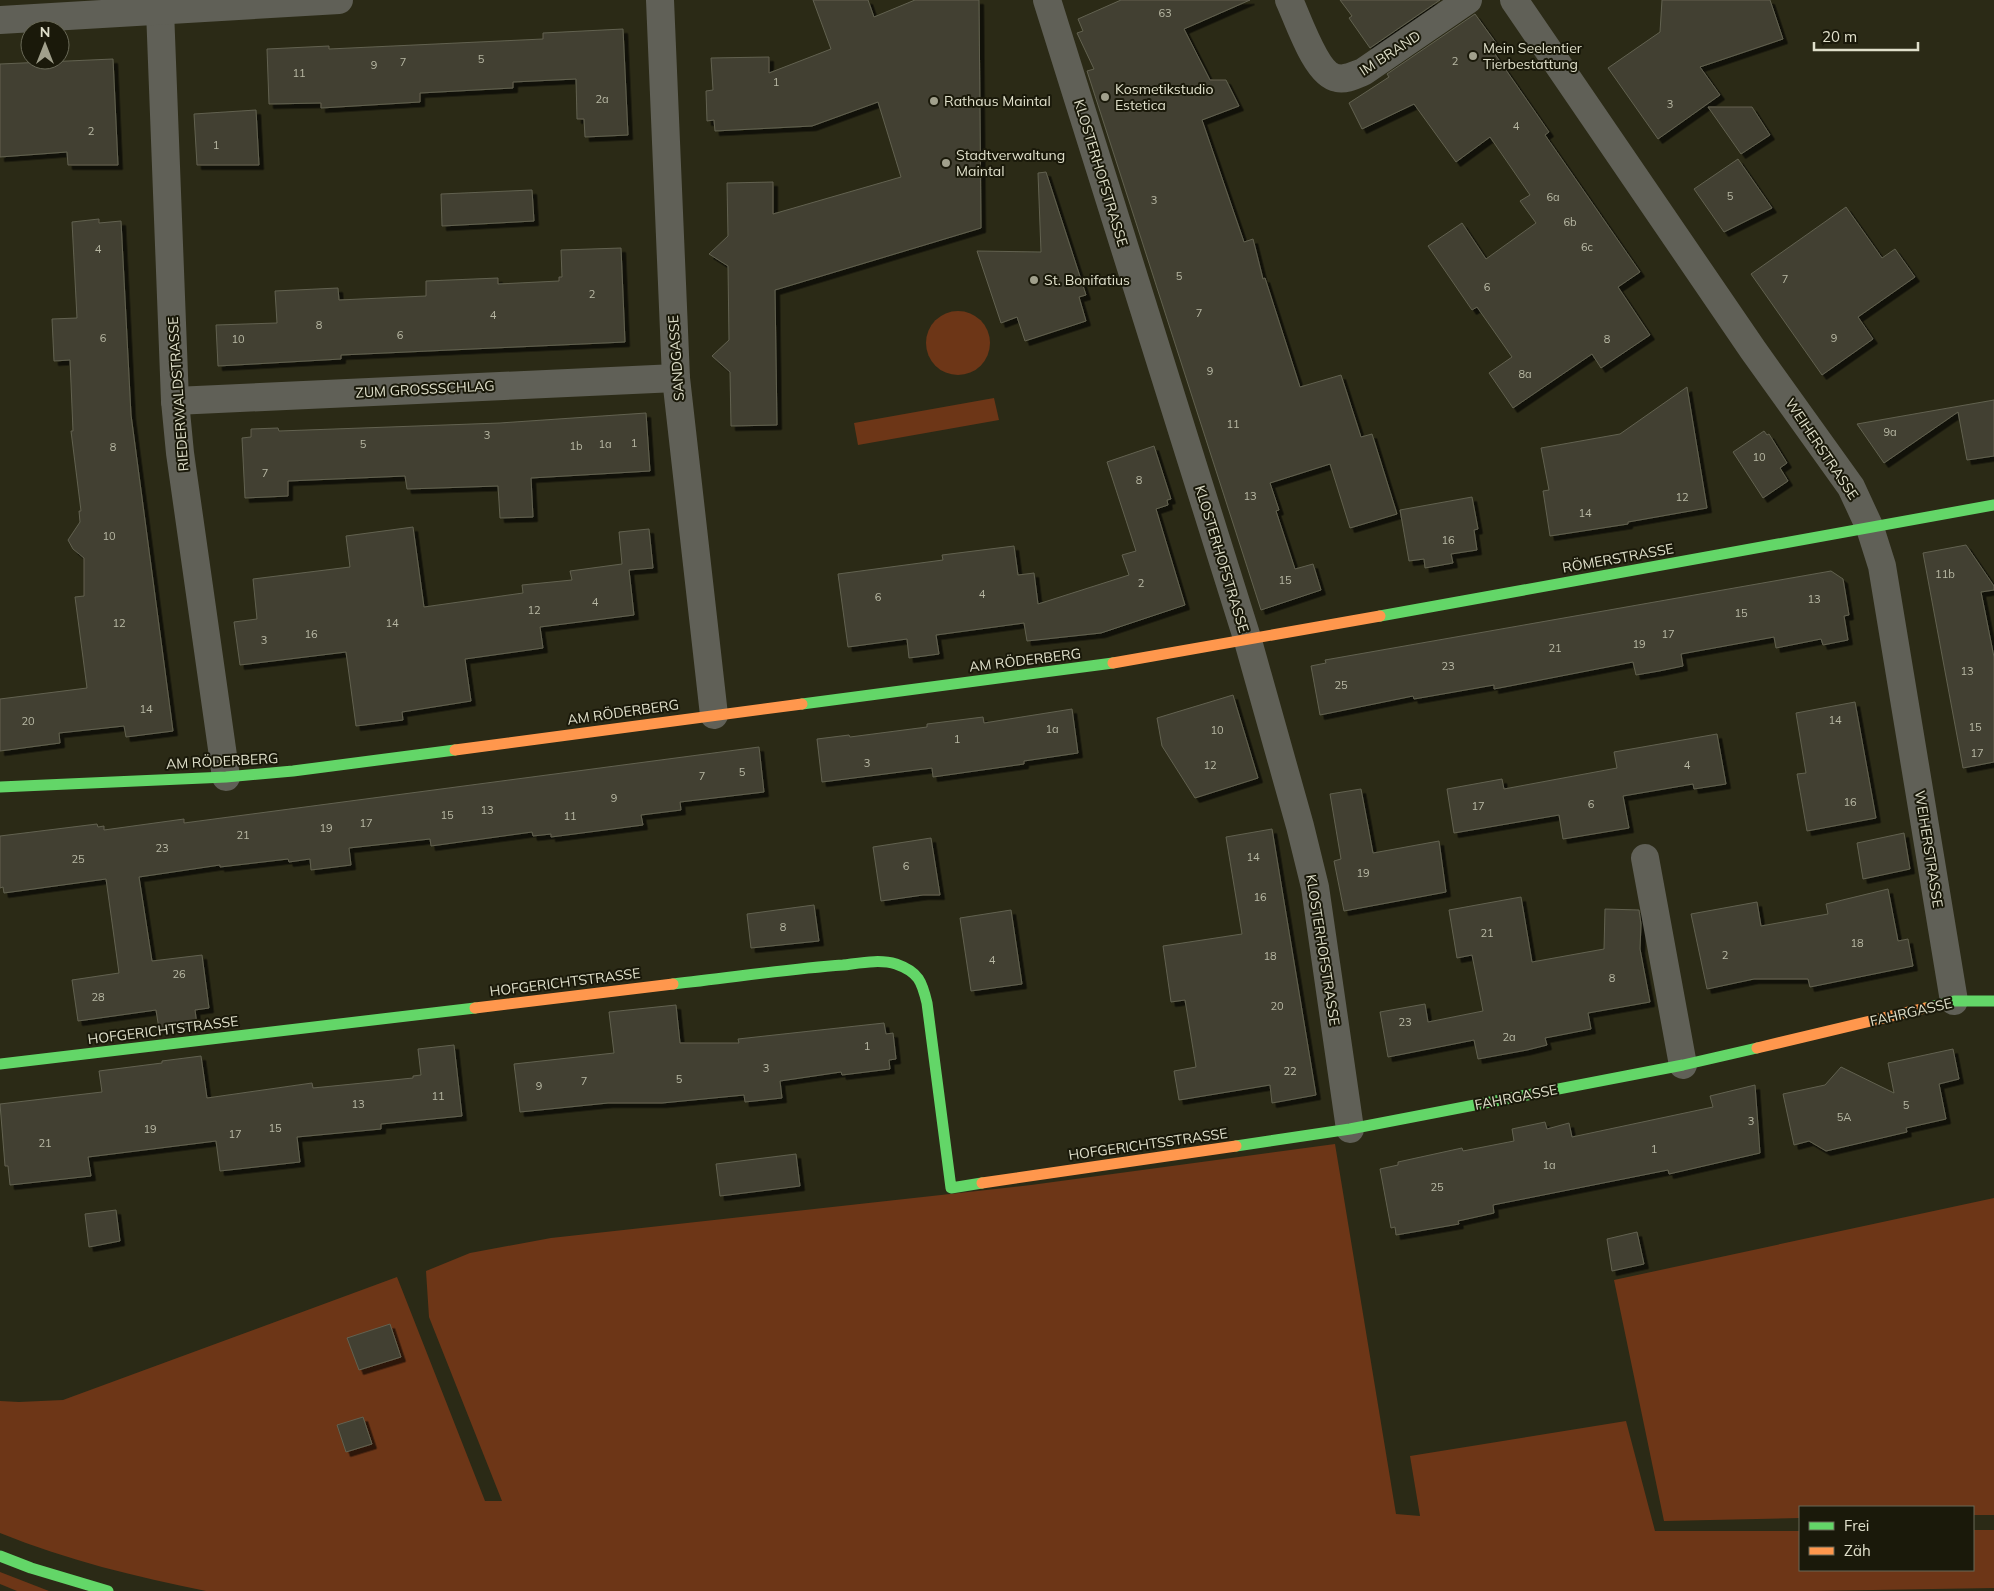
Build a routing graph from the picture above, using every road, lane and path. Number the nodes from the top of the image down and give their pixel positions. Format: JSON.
{"nodes":[{"id":1,"x":339,"y":0,"type":"edge"},
{"id":2,"x":660,"y":0,"type":"edge"},
{"id":3,"x":1047,"y":0,"type":"edge"},
{"id":4,"x":1289,"y":0,"type":"edge"},
{"id":5,"x":1468,"y":0,"type":"edge"},
{"id":6,"x":1514,"y":0,"type":"edge"},
{"id":7,"x":160,"y":10,"type":"junction"},
{"id":8,"x":0,"y":20,"type":"edge"},
{"id":9,"x":676,"y":378,"type":"junction"},
{"id":10,"x":175,"y":401,"type":"junction"},
{"id":11,"x":1994,"y":505,"type":"edge"},
{"id":12,"x":1870,"y":528,"type":"junction"},
{"id":13,"x":1248,"y":641,"type":"junction"},
{"id":14,"x":714,"y":715,"type":"junction"},
{"id":15,"x":226,"y":776,"type":"junction"},
{"id":16,"x":0,"y":787,"type":"edge"},
{"id":17,"x":1645,"y":858,"type":"dead end"},
{"id":18,"x":1954,"y":1001,"type":"junction"},
{"id":19,"x":1994,"y":1001,"type":"edge"},
{"id":20,"x":0,"y":1064,"type":"edge"},
{"id":21,"x":1683,"y":1065,"type":"junction"},
{"id":22,"x":1350,"y":1129,"type":"junction"},
{"id":23,"x":951,"y":1188,"type":"joint"},
{"id":24,"x":0,"y":1556,"type":"edge"},
{"id":25,"x":108,"y":1591,"type":"edge"}],
"edges":[{"from":1,"to":7,"type":"street"},
{"from":2,"to":9,"type":"street","name":"SANDGASSE"},
{"from":3,"to":13,"type":"street","name":"KLOSTERHOFSTRASSE"},
{"from":4,"to":5,"type":"street","name":"IM BRAND"},
{"from":6,"to":12,"type":"street","name":"WEIHERSTRASSE"},
{"from":7,"to":8,"type":"street"},
{"from":7,"to":10,"type":"street","name":"RIEDERWALDSTRASSE"},
{"from":9,"to":10,"type":"street","name":"ZUM GROSSSCHLAG"},
{"from":9,"to":14,"type":"street","name":"SANDGASSE"},
{"from":10,"to":15,"type":"street","name":"RIEDERWALDSTRASSE"},
{"from":11,"to":12,"type":"street","name":"RÖMERSTRASSE"},
{"from":12,"to":13,"type":"street","name":"RÖMERSTRASSE"},
{"from":12,"to":18,"type":"street","name":"WEIHERSTRASSE"},
{"from":13,"to":14,"type":"street","name":"AM RÖDERBERG"},
{"from":13,"to":22,"type":"street","name":"KLOSTERHOFSTRASSE"},
{"from":14,"to":15,"type":"street","name":"AM RÖDERBERG"},
{"from":15,"to":16,"type":"street","name":"AM RÖDERBERG"},
{"from":17,"to":21,"type":"street"},
{"from":18,"to":19,"type":"street","name":"FAHRGASSE"},
{"from":18,"to":21,"type":"street","name":"FAHRGASSE"},
{"from":20,"to":23,"type":"street","name":"HOFGERICHTSTRASSE"},
{"from":21,"to":22,"type":"street","name":"FAHRGASSE"},
{"from":22,"to":23,"type":"street","name":"HOFGERICHTSSTRASSE"},
{"from":24,"to":25,"type":"street"}]}
